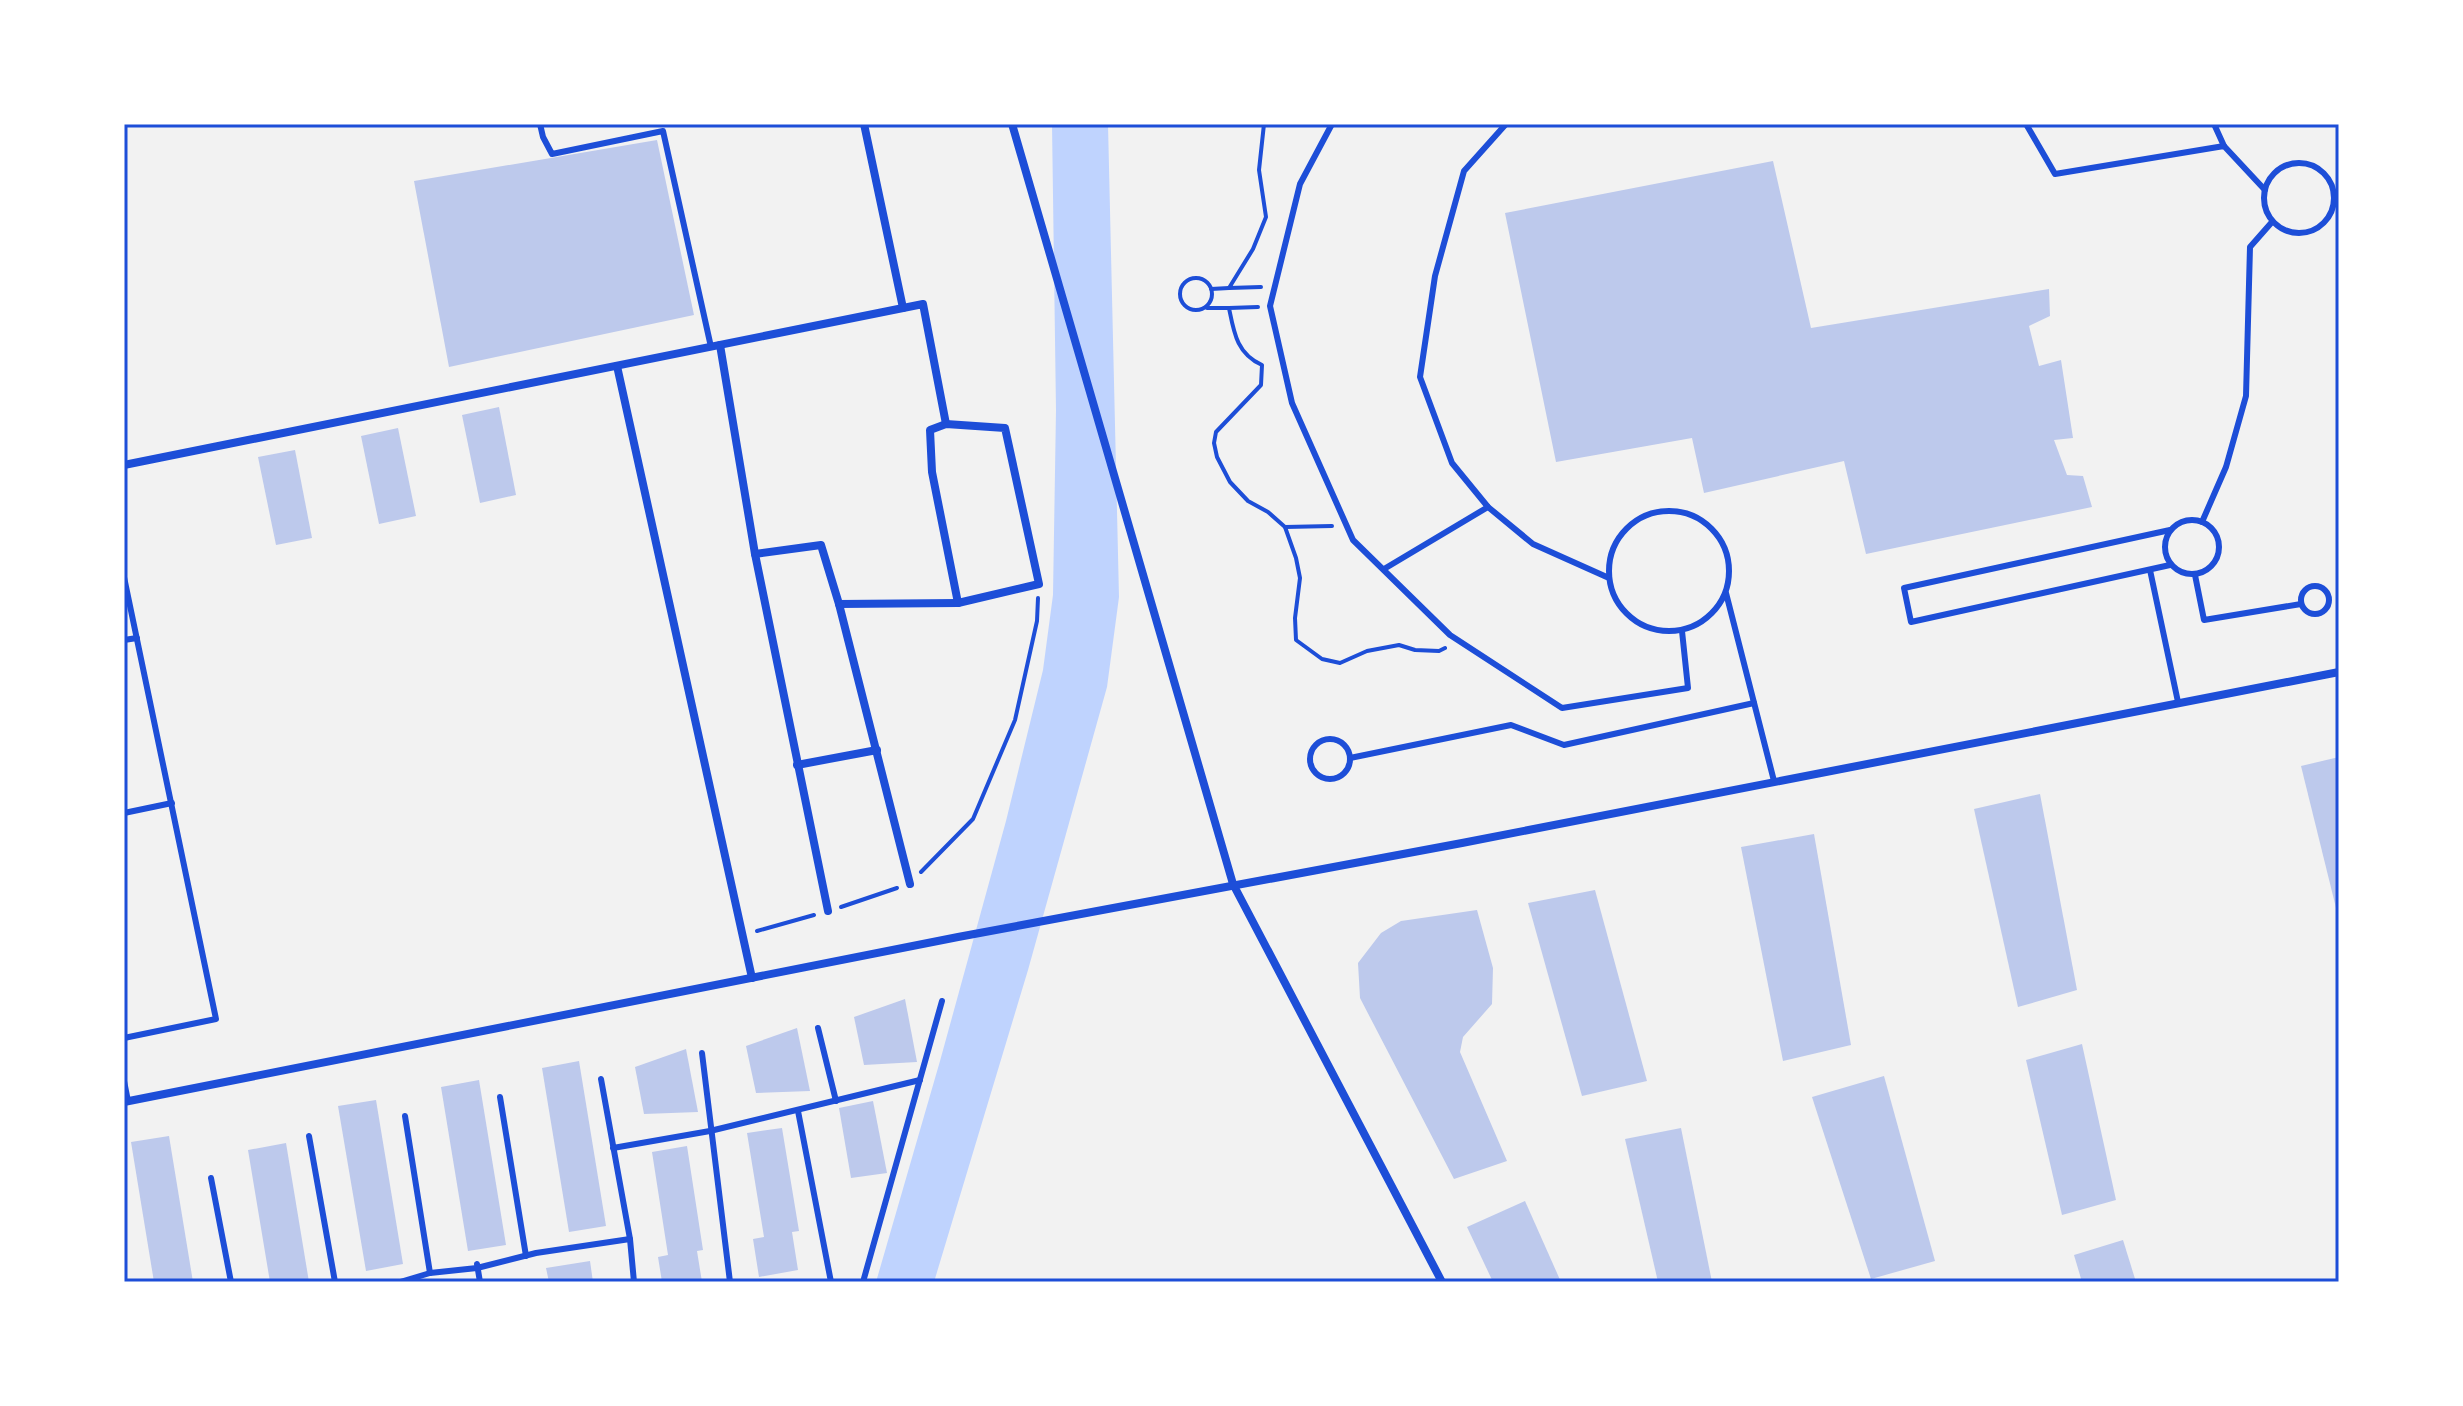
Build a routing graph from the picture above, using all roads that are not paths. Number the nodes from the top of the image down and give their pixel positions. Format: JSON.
{"nodes":[{"id":1,"x":540,"y":124,"type":"edge"},
{"id":2,"x":864,"y":124,"type":"edge"},
{"id":3,"x":1012,"y":124,"type":"edge"},
{"id":4,"x":1332,"y":124,"type":"edge"},
{"id":5,"x":1506,"y":124,"type":"edge"},
{"id":6,"x":2026,"y":124,"type":"edge"},
{"id":7,"x":2214,"y":124,"type":"edge"},
{"id":8,"x":2224,"y":146,"type":"junction"},
{"id":9,"x":2265,"y":190,"type":"junction"},
{"id":10,"x":2337,"y":194,"type":"edge"},
{"id":11,"x":2272,"y":222,"type":"junction"},
{"id":12,"x":903,"y":308,"type":"junction"},
{"id":13,"x":715,"y":346,"type":"junction"},
{"id":14,"x":617,"y":366,"type":"junction"},
{"id":15,"x":946,"y":424,"type":"junction"},
{"id":16,"x":124,"y":465,"type":"edge"},
{"id":17,"x":1488,"y":507,"type":"junction"},
{"id":18,"x":2202,"y":522,"type":"junction"},
{"id":19,"x":2170,"y":530,"type":"junction"},
{"id":20,"x":755,"y":554,"type":"junction"},
{"id":21,"x":2170,"y":565,"type":"junction"},
{"id":22,"x":1384,"y":569,"type":"junction"},
{"id":23,"x":2150,"y":570,"type":"junction"},
{"id":24,"x":2195,"y":575,"type":"junction"},
{"id":25,"x":124,"y":577,"type":"edge"},
{"id":26,"x":1609,"y":578,"type":"junction"},
{"id":27,"x":1726,"y":593,"type":"junction"},
{"id":28,"x":958,"y":603,"type":"junction"},
{"id":29,"x":839,"y":604,"type":"junction"},
{"id":30,"x":2301,"y":604,"type":"junction"},
{"id":31,"x":1682,"y":631,"type":"junction"},
{"id":32,"x":137,"y":638,"type":"junction"},
{"id":33,"x":124,"y":640,"type":"edge"},
{"id":34,"x":2339,"y":672,"type":"edge"},
{"id":35,"x":2178,"y":702,"type":"junction"},
{"id":36,"x":1754,"y":703,"type":"junction"},
{"id":37,"x":877,"y":750,"type":"junction"},
{"id":38,"x":1350,"y":758,"type":"junction"},
{"id":39,"x":797,"y":765,"type":"junction"},
{"id":40,"x":1774,"y":781,"type":"junction"},
{"id":41,"x":172,"y":803,"type":"junction"},
{"id":42,"x":124,"y":813,"type":"edge"},
{"id":43,"x":910,"y":884,"type":"road end"},
{"id":44,"x":1233,"y":884,"type":"junction"},
{"id":45,"x":828,"y":911,"type":"road end"},
{"id":46,"x":752,"y":978,"type":"junction"},
{"id":47,"x":942,"y":1001,"type":"dead end"},
{"id":48,"x":818,"y":1028,"type":"dead end"},
{"id":49,"x":124,"y":1038,"type":"edge"},
{"id":50,"x":702,"y":1053,"type":"dead end"},
{"id":51,"x":601,"y":1079,"type":"dead end"},
{"id":52,"x":920,"y":1080,"type":"junction"},
{"id":53,"x":124,"y":1081,"type":"edge"},
{"id":54,"x":500,"y":1097,"type":"dead end"},
{"id":55,"x":836,"y":1101,"type":"junction"},
{"id":56,"x":126,"y":1102,"type":"edge"},
{"id":57,"x":798,"y":1111,"type":"junction"},
{"id":58,"x":405,"y":1116,"type":"dead end"},
{"id":59,"x":710,"y":1131,"type":"junction"},
{"id":60,"x":309,"y":1136,"type":"dead end"},
{"id":61,"x":613,"y":1148,"type":"junction"},
{"id":62,"x":211,"y":1178,"type":"dead end"},
{"id":63,"x":630,"y":1239,"type":"junction"},
{"id":64,"x":526,"y":1256,"type":"junction"},
{"id":65,"x":477,"y":1266,"type":"junction"},
{"id":66,"x":430,"y":1273,"type":"junction"},
{"id":67,"x":231,"y":1282,"type":"edge"},
{"id":68,"x":335,"y":1282,"type":"edge"},
{"id":69,"x":400,"y":1282,"type":"edge"},
{"id":70,"x":480,"y":1282,"type":"edge"},
{"id":71,"x":634,"y":1282,"type":"edge"},
{"id":72,"x":730,"y":1282,"type":"edge"},
{"id":73,"x":831,"y":1282,"type":"edge"},
{"id":74,"x":863,"y":1282,"type":"edge"},
{"id":75,"x":1442,"y":1282,"type":"edge"}],
"edges":[{"from":1,"to":13,"type":"lane"},
{"from":2,"to":12,"type":"street"},
{"from":3,"to":44,"type":"street"},
{"from":4,"to":22,"type":"lane"},
{"from":5,"to":17,"type":"lane"},
{"from":6,"to":8,"type":"lane"},
{"from":7,"to":8,"type":"lane"},
{"from":8,"to":9,"type":"lane"},
{"from":9,"to":10,"type":"lane"},
{"from":9,"to":11,"type":"lane"},
{"from":10,"to":11,"type":"lane"},
{"from":11,"to":18,"type":"lane"},
{"from":12,"to":13,"type":"street"},
{"from":12,"to":15,"type":"street"},
{"from":13,"to":14,"type":"street"},
{"from":13,"to":20,"type":"street"},
{"from":14,"to":16,"type":"street"},
{"from":14,"to":46,"type":"street"},
{"from":15,"to":28,"type":"street"},
{"from":15,"to":28,"type":"street"},
{"from":17,"to":22,"type":"lane"},
{"from":17,"to":26,"type":"lane"},
{"from":18,"to":19,"type":"lane"},
{"from":18,"to":24,"type":"lane"},
{"from":19,"to":21,"type":"lane"},
{"from":19,"to":23,"type":"lane"},
{"from":20,"to":29,"type":"street"},
{"from":20,"to":39,"type":"street"},
{"from":21,"to":23,"type":"lane"},
{"from":21,"to":24,"type":"lane"},
{"from":22,"to":31,"type":"lane"},
{"from":23,"to":35,"type":"lane"},
{"from":24,"to":30,"type":"lane"},
{"from":25,"to":32,"type":"lane"},
{"from":26,"to":27,"type":"lane"},
{"from":26,"to":31,"type":"lane"},
{"from":27,"to":31,"type":"lane"},
{"from":27,"to":36,"type":"lane"},
{"from":28,"to":29,"type":"street"},
{"from":29,"to":37,"type":"street"},
{"from":30,"to":30,"type":"lane"},
{"from":32,"to":33,"type":"lane"},
{"from":32,"to":41,"type":"lane"},
{"from":34,"to":35,"type":"street"},
{"from":35,"to":40,"type":"street"},
{"from":36,"to":38,"type":"lane"},
{"from":36,"to":40,"type":"lane"},
{"from":37,"to":39,"type":"street"},
{"from":37,"to":43,"type":"street"},
{"from":38,"to":38,"type":"lane"},
{"from":39,"to":45,"type":"street"},
{"from":40,"to":44,"type":"street"},
{"from":41,"to":42,"type":"lane"},
{"from":41,"to":49,"type":"lane"},
{"from":44,"to":46,"type":"street"},
{"from":44,"to":75,"type":"street"},
{"from":46,"to":56,"type":"street"},
{"from":47,"to":52,"type":"lane"},
{"from":48,"to":55,"type":"lane"},
{"from":50,"to":59,"type":"lane"},
{"from":51,"to":61,"type":"lane"},
{"from":52,"to":55,"type":"lane"},
{"from":52,"to":74,"type":"lane"},
{"from":53,"to":56,"type":"lane"},
{"from":54,"to":64,"type":"lane"},
{"from":55,"to":57,"type":"lane"},
{"from":57,"to":59,"type":"lane"},
{"from":57,"to":73,"type":"lane"},
{"from":58,"to":66,"type":"lane"},
{"from":59,"to":61,"type":"lane"},
{"from":59,"to":72,"type":"lane"},
{"from":60,"to":68,"type":"lane"},
{"from":61,"to":63,"type":"lane"},
{"from":62,"to":67,"type":"lane"},
{"from":63,"to":64,"type":"lane"},
{"from":63,"to":71,"type":"lane"},
{"from":64,"to":65,"type":"lane"},
{"from":65,"to":66,"type":"lane"},
{"from":65,"to":70,"type":"lane"},
{"from":66,"to":69,"type":"lane"}]}
